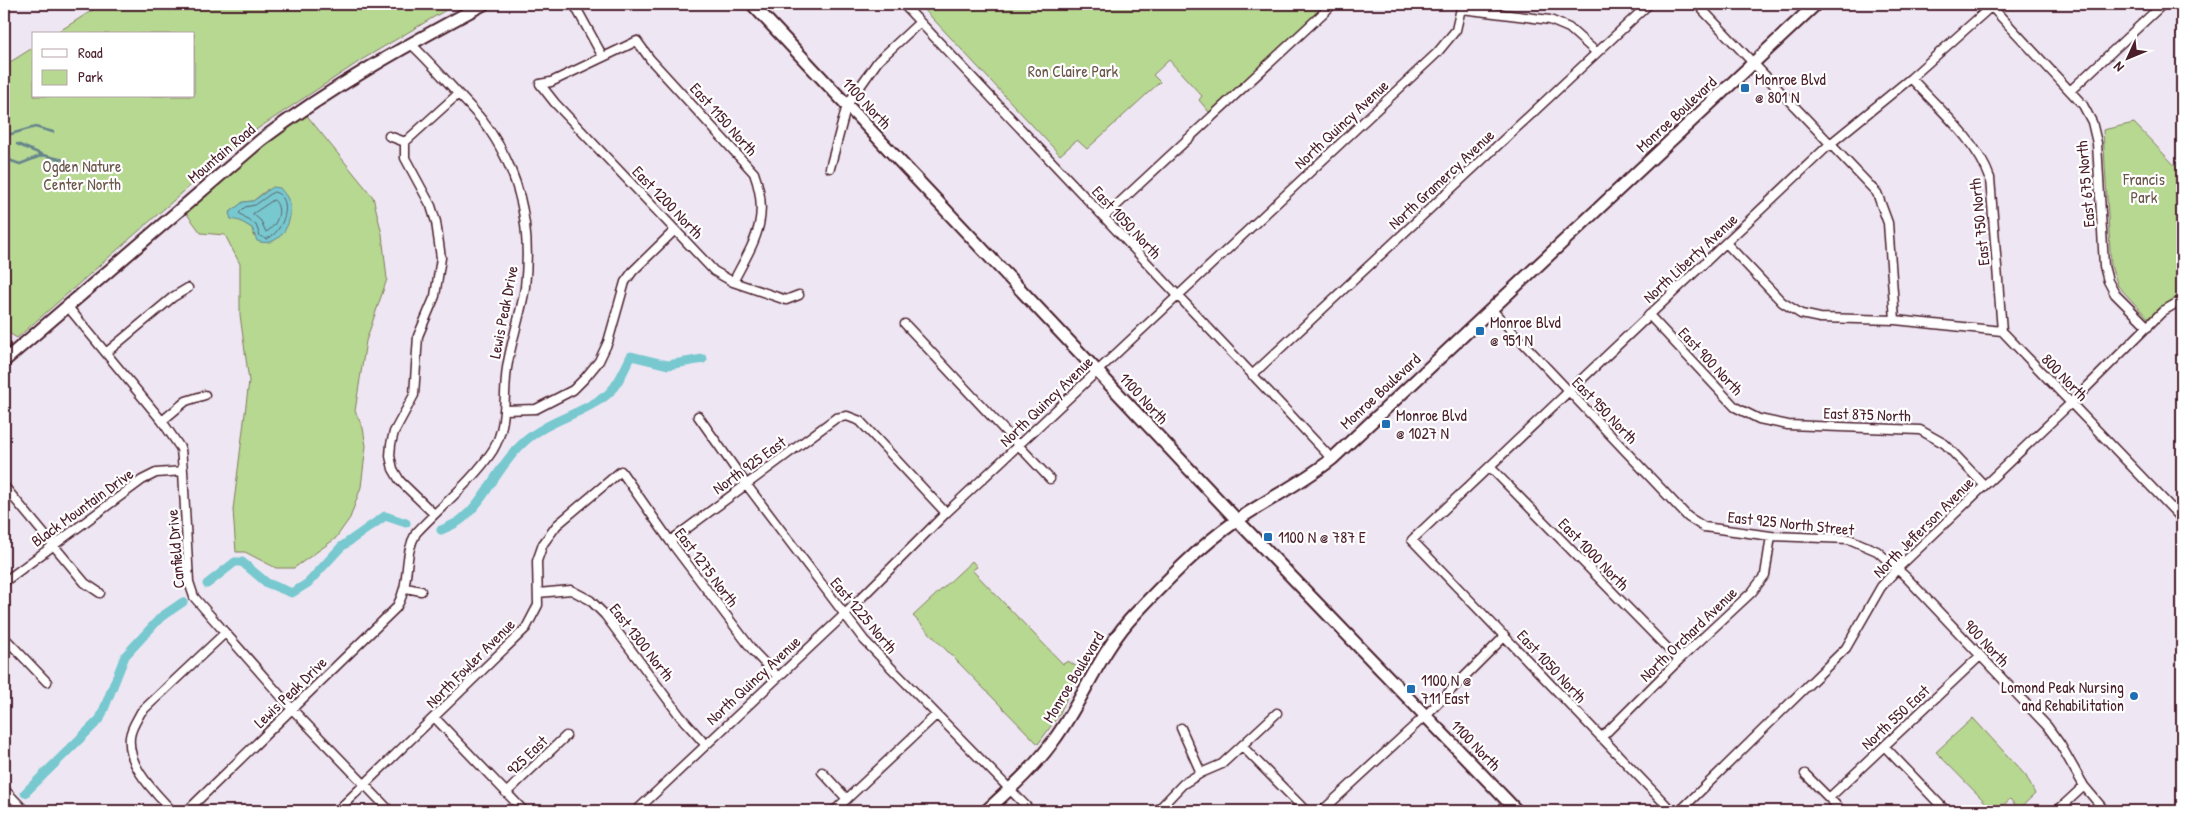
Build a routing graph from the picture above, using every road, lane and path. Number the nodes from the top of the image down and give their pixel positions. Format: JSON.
{"nodes":[{"id":1,"x":484,"y":4,"type":"edge"},
{"id":2,"x":574,"y":4,"type":"edge"},
{"id":3,"x":752,"y":4,"type":"edge"},
{"id":4,"x":903,"y":4,"type":"edge"},
{"id":5,"x":1333,"y":4,"type":"edge"},
{"id":6,"x":1649,"y":4,"type":"edge"},
{"id":7,"x":1696,"y":4,"type":"edge"},
{"id":8,"x":1816,"y":4,"type":"edge"},
{"id":9,"x":2163,"y":4,"type":"edge"},
{"id":10,"x":1991,"y":5,"type":"edge"},
{"id":11,"x":1462,"y":6,"type":"edge"},
{"id":12,"x":920,"y":22,"type":"junction"},
{"id":13,"x":412,"y":45,"type":"junction"},
{"id":14,"x":1596,"y":52,"type":"junction"},
{"id":15,"x":602,"y":57,"type":"junction"},
{"id":16,"x":1752,"y":65,"type":"junction"},
{"id":17,"x":1911,"y":78,"type":"junction"},
{"id":18,"x":2070,"y":91,"type":"junction"},
{"id":19,"x":458,"y":94,"type":"junction"},
{"id":20,"x":847,"y":105,"type":"junction"},
{"id":21,"x":389,"y":136,"type":"dead end"},
{"id":22,"x":405,"y":142,"type":"junction"},
{"id":23,"x":1830,"y":144,"type":"junction"},
{"id":24,"x":830,"y":168,"type":"dead end"},
{"id":25,"x":1104,"y":217,"type":"junction"},
{"id":26,"x":675,"y":230,"type":"junction"},
{"id":27,"x":1726,"y":243,"type":"junction"},
{"id":28,"x":733,"y":282,"type":"junction"},
{"id":29,"x":188,"y":288,"type":"dead end"},
{"id":30,"x":799,"y":295,"type":"dead end"},
{"id":31,"x":1178,"y":296,"type":"junction"},
{"id":32,"x":2182,"y":300,"type":"edge"},
{"id":33,"x":68,"y":306,"type":"junction"},
{"id":34,"x":1491,"y":308,"type":"junction"},
{"id":35,"x":1649,"y":315,"type":"junction"},
{"id":36,"x":1895,"y":320,"type":"junction"},
{"id":37,"x":905,"y":324,"type":"dead end"},
{"id":38,"x":2148,"y":326,"type":"junction"},
{"id":39,"x":2002,"y":331,"type":"junction"},
{"id":40,"x":107,"y":352,"type":"junction"},
{"id":41,"x":4,"y":361,"type":"edge"},
{"id":42,"x":1097,"y":372,"type":"junction"},
{"id":43,"x":1252,"y":375,"type":"junction"},
{"id":44,"x":1569,"y":392,"type":"junction"},
{"id":45,"x":205,"y":395,"type":"dead end"},
{"id":46,"x":2071,"y":403,"type":"junction"},
{"id":47,"x":505,"y":410,"type":"junction"},
{"id":48,"x":698,"y":416,"type":"dead end"},
{"id":49,"x":1759,"y":419,"type":"joint"},
{"id":50,"x":162,"y":421,"type":"junction"},
{"id":51,"x":1020,"y":445,"type":"junction"},
{"id":52,"x":1332,"y":459,"type":"junction"},
{"id":53,"x":1490,"y":467,"type":"junction"},
{"id":54,"x":184,"y":471,"type":"junction"},
{"id":55,"x":621,"y":471,"type":"joint"},
{"id":56,"x":1050,"y":479,"type":"dead end"},
{"id":57,"x":746,"y":484,"type":"junction"},
{"id":58,"x":1984,"y":485,"type":"junction"},
{"id":59,"x":4,"y":486,"type":"edge"},
{"id":60,"x":946,"y":513,"type":"junction"},
{"id":61,"x":434,"y":514,"type":"junction"},
{"id":62,"x":2182,"y":519,"type":"edge"},
{"id":63,"x":1237,"y":520,"type":"junction"},
{"id":64,"x":1704,"y":527,"type":"joint"},
{"id":65,"x":1771,"y":536,"type":"junction"},
{"id":66,"x":1412,"y":540,"type":"joint"},
{"id":67,"x":670,"y":541,"type":"junction"},
{"id":68,"x":53,"y":545,"type":"junction"},
{"id":69,"x":1897,"y":569,"type":"junction"},
{"id":70,"x":4,"y":582,"type":"edge"},
{"id":71,"x":406,"y":588,"type":"junction"},
{"id":72,"x":422,"y":591,"type":"dead end"},
{"id":73,"x":538,"y":592,"type":"junction"},
{"id":74,"x":100,"y":593,"type":"dead end"},
{"id":75,"x":844,"y":615,"type":"junction"},
{"id":76,"x":225,"y":633,"type":"junction"},
{"id":77,"x":1505,"y":636,"type":"junction"},
{"id":78,"x":4,"y":637,"type":"edge"},
{"id":79,"x":1980,"y":656,"type":"junction"},
{"id":80,"x":1679,"y":660,"type":"junction"},
{"id":81,"x":777,"y":676,"type":"junction"},
{"id":82,"x":47,"y":682,"type":"dead end"},
{"id":83,"x":292,"y":709,"type":"junction"},
{"id":84,"x":1277,"y":713,"type":"dead end"},
{"id":85,"x":936,"y":715,"type":"junction"},
{"id":86,"x":1425,"y":716,"type":"junction"},
{"id":87,"x":435,"y":718,"type":"junction"},
{"id":88,"x":1182,"y":728,"type":"dead end"},
{"id":89,"x":566,"y":736,"type":"dead end"},
{"id":90,"x":1601,"y":738,"type":"junction"},
{"id":91,"x":705,"y":744,"type":"junction"},
{"id":92,"x":1242,"y":746,"type":"junction"},
{"id":93,"x":1884,"y":747,"type":"junction"},
{"id":94,"x":822,"y":772,"type":"dead end"},
{"id":95,"x":1201,"y":773,"type":"junction"},
{"id":96,"x":1805,"y":774,"type":"dead end"},
{"id":97,"x":365,"y":784,"type":"junction"},
{"id":98,"x":2084,"y":786,"type":"junction"},
{"id":99,"x":4,"y":789,"type":"edge"},
{"id":100,"x":1010,"y":789,"type":"junction"},
{"id":101,"x":506,"y":793,"type":"junction"},
{"id":102,"x":1829,"y":798,"type":"junction"},
{"id":103,"x":847,"y":799,"type":"junction"},
{"id":104,"x":1162,"y":810,"type":"edge"},
{"id":105,"x":25,"y":811,"type":"edge"},
{"id":106,"x":172,"y":811,"type":"edge"},
{"id":107,"x":187,"y":811,"type":"edge"},
{"id":108,"x":337,"y":811,"type":"edge"},
{"id":109,"x":390,"y":811,"type":"edge"},
{"id":110,"x":524,"y":811,"type":"edge"},
{"id":111,"x":636,"y":811,"type":"edge"},
{"id":112,"x":834,"y":811,"type":"edge"},
{"id":113,"x":986,"y":811,"type":"edge"},
{"id":114,"x":1031,"y":811,"type":"edge"},
{"id":115,"x":1306,"y":811,"type":"edge"},
{"id":116,"x":1322,"y":811,"type":"edge"},
{"id":117,"x":1517,"y":811,"type":"edge"},
{"id":118,"x":1672,"y":811,"type":"edge"},
{"id":119,"x":1680,"y":811,"type":"edge"},
{"id":120,"x":1842,"y":811,"type":"edge"},
{"id":121,"x":1946,"y":811,"type":"edge"},
{"id":122,"x":2057,"y":811,"type":"edge"},
{"id":123,"x":2105,"y":811,"type":"edge"}],
"edges":[{"from":1,"to":13,"type":"street","name":"Mountain Road"},
{"from":2,"to":15,"type":"street"},
{"from":3,"to":20,"type":"street","name":"1100 North"},
{"from":4,"to":12,"type":"street","name":"East 1050 North"},
{"from":5,"to":25,"type":"street"},
{"from":6,"to":14,"type":"street","name":"North Gramercy Avenue"},
{"from":7,"to":16,"type":"street"},
{"from":8,"to":16,"type":"street","name":"Monroe Boulevard"},
{"from":9,"to":18,"type":"street"},
{"from":10,"to":17,"type":"street","name":"North Liberty Avenue"},
{"from":10,"to":18,"type":"street","name":"East 675 North"},
{"from":11,"to":14,"type":"street"},
{"from":11,"to":31,"type":"street","name":"North Quincy Avenue"},
{"from":12,"to":20,"type":"street"},
{"from":12,"to":25,"type":"street","name":"East 1050 North"},
{"from":13,"to":19,"type":"street","name":"Lewis Peak Drive"},
{"from":13,"to":33,"type":"street","name":"Mountain Road"},
{"from":14,"to":43,"type":"street","name":"North Gramercy Avenue"},
{"from":15,"to":26,"type":"street","name":"East 1200 North"},
{"from":15,"to":28,"type":"street","name":"East 1150 North"},
{"from":16,"to":23,"type":"street"},
{"from":16,"to":34,"type":"street","name":"Monroe Boulevard"},
{"from":17,"to":23,"type":"street","name":"North Liberty Avenue"},
{"from":17,"to":39,"type":"street","name":"East 750 North"},
{"from":18,"to":38,"type":"street","name":"East 675 North"},
{"from":19,"to":22,"type":"street"},
{"from":19,"to":47,"type":"street","name":"Lewis Peak Drive"},
{"from":20,"to":24,"type":"street"},
{"from":20,"to":42,"type":"street","name":"1100 North"},
{"from":21,"to":22,"type":"street"},
{"from":22,"to":61,"type":"street"},
{"from":23,"to":27,"type":"street","name":"North Liberty Avenue"},
{"from":23,"to":36,"type":"street"},
{"from":25,"to":31,"type":"street","name":"East 1050 North"},
{"from":26,"to":28,"type":"street","name":"East 1200 North"},
{"from":26,"to":47,"type":"street"},
{"from":27,"to":35,"type":"street","name":"North Liberty Avenue"},
{"from":27,"to":36,"type":"street"},
{"from":28,"to":30,"type":"street","name":"East 1200 North"},
{"from":29,"to":40,"type":"street"},
{"from":31,"to":42,"type":"street","name":"North Quincy Avenue"},
{"from":31,"to":43,"type":"street","name":"East 1050 North"},
{"from":32,"to":38,"type":"street","name":"North Jefferson Avenue"},
{"from":33,"to":40,"type":"street","name":"Canfield Drive"},
{"from":33,"to":41,"type":"street","name":"Mountain Road"},
{"from":34,"to":44,"type":"street","name":"East 950 North"},
{"from":34,"to":52,"type":"street","name":"Monroe Boulevard"},
{"from":35,"to":44,"type":"street","name":"North Liberty Avenue"},
{"from":35,"to":49,"type":"street","name":"East 900 North"},
{"from":36,"to":39,"type":"street"},
{"from":37,"to":51,"type":"street"},
{"from":38,"to":46,"type":"street","name":"North Jefferson Avenue"},
{"from":39,"to":46,"type":"street","name":"800 North"},
{"from":40,"to":50,"type":"street","name":"Canfield Drive"},
{"from":42,"to":51,"type":"street","name":"North Quincy Avenue"},
{"from":42,"to":63,"type":"street","name":"1100 North"},
{"from":43,"to":52,"type":"street","name":"East 1050 North"},
{"from":44,"to":53,"type":"street","name":"North Liberty Avenue"},
{"from":44,"to":64,"type":"street","name":"East 950 North"},
{"from":45,"to":50,"type":"street"},
{"from":46,"to":58,"type":"street","name":"North Jefferson Avenue"},
{"from":46,"to":62,"type":"street","name":"800 North"},
{"from":47,"to":61,"type":"street","name":"Lewis Peak Drive"},
{"from":48,"to":57,"type":"street","name":"East 1225 North"},
{"from":49,"to":58,"type":"street","name":"East 875 North"},
{"from":50,"to":54,"type":"street","name":"Canfield Drive"},
{"from":51,"to":56,"type":"street"},
{"from":51,"to":60,"type":"street","name":"North Quincy Avenue"},
{"from":52,"to":63,"type":"street","name":"Monroe Boulevard"},
{"from":53,"to":66,"type":"street","name":"North Liberty Avenue"},
{"from":53,"to":80,"type":"street","name":"East 1000 North"},
{"from":54,"to":68,"type":"street","name":"Black Mountain Drive"},
{"from":54,"to":76,"type":"street","name":"Canfield Drive"},
{"from":55,"to":67,"type":"street","name":"East 1275 North"},
{"from":55,"to":73,"type":"street","name":"North Fowler Avenue"},
{"from":57,"to":60,"type":"street","name":"North 925 East"},
{"from":57,"to":67,"type":"street","name":"North 925 East"},
{"from":57,"to":75,"type":"street","name":"East 1225 North"},
{"from":58,"to":69,"type":"street","name":"North Jefferson Avenue"},
{"from":59,"to":68,"type":"street"},
{"from":60,"to":75,"type":"street","name":"North Quincy Avenue"},
{"from":61,"to":71,"type":"street","name":"Lewis Peak Drive"},
{"from":63,"to":86,"type":"street","name":"1100 North"},
{"from":63,"to":100,"type":"street","name":"Monroe Boulevard"},
{"from":64,"to":65,"type":"street","name":"East 925 North Street"},
{"from":65,"to":69,"type":"street","name":"East 925 North Street"},
{"from":65,"to":80,"type":"street","name":"North Orchard Avenue"},
{"from":66,"to":77,"type":"street","name":"East 1050 North"},
{"from":67,"to":81,"type":"street","name":"East 1275 North"},
{"from":68,"to":70,"type":"street","name":"Black Mountain Drive"},
{"from":68,"to":74,"type":"street"},
{"from":69,"to":79,"type":"street","name":"900 North"},
{"from":69,"to":119,"type":"street","name":"North Jefferson Avenue"},
{"from":71,"to":72,"type":"street"},
{"from":71,"to":83,"type":"street","name":"Lewis Peak Drive"},
{"from":73,"to":87,"type":"street","name":"North Fowler Avenue"},
{"from":73,"to":91,"type":"street","name":"East 1300 North"},
{"from":75,"to":81,"type":"street","name":"North Quincy Avenue"},
{"from":75,"to":85,"type":"street","name":"East 1225 North"},
{"from":76,"to":83,"type":"street","name":"Canfield Drive"},
{"from":76,"to":106,"type":"street"},
{"from":77,"to":86,"type":"street"},
{"from":77,"to":90,"type":"street","name":"East 1050 North"},
{"from":78,"to":82,"type":"street"},
{"from":79,"to":93,"type":"street","name":"North 550 East"},
{"from":79,"to":98,"type":"street","name":"900 North"},
{"from":80,"to":90,"type":"street","name":"North Orchard Avenue"},
{"from":81,"to":91,"type":"street","name":"North Quincy Avenue"},
{"from":83,"to":97,"type":"street","name":"Canfield Drive"},
{"from":83,"to":107,"type":"street","name":"Lewis Peak Drive"},
{"from":84,"to":92,"type":"street"},
{"from":85,"to":100,"type":"street","name":"East 1225 North"},
{"from":85,"to":103,"type":"street"},
{"from":86,"to":116,"type":"street"},
{"from":86,"to":117,"type":"street","name":"1100 North"},
{"from":87,"to":97,"type":"street","name":"North Fowler Avenue"},
{"from":87,"to":101,"type":"street"},
{"from":88,"to":95,"type":"street"},
{"from":89,"to":101,"type":"street","name":"925 East"},
{"from":90,"to":118,"type":"street","name":"East 1050 North"},
{"from":91,"to":111,"type":"street","name":"North Quincy Avenue"},
{"from":92,"to":95,"type":"street"},
{"from":92,"to":115,"type":"street"},
{"from":93,"to":102,"type":"street","name":"North 550 East"},
{"from":93,"to":121,"type":"street"},
{"from":94,"to":103,"type":"street"},
{"from":95,"to":104,"type":"street"},
{"from":96,"to":102,"type":"street"},
{"from":97,"to":108,"type":"street","name":"North Fowler Avenue"},
{"from":97,"to":109,"type":"street","name":"Canfield Drive"},
{"from":98,"to":122,"type":"street"},
{"from":98,"to":123,"type":"street","name":"900 North"},
{"from":99,"to":105,"type":"street"},
{"from":100,"to":113,"type":"street","name":"Monroe Boulevard"},
{"from":100,"to":114,"type":"street","name":"East 1225 North"},
{"from":101,"to":110,"type":"street"},
{"from":102,"to":120,"type":"street"},
{"from":103,"to":112,"type":"street"}]}
